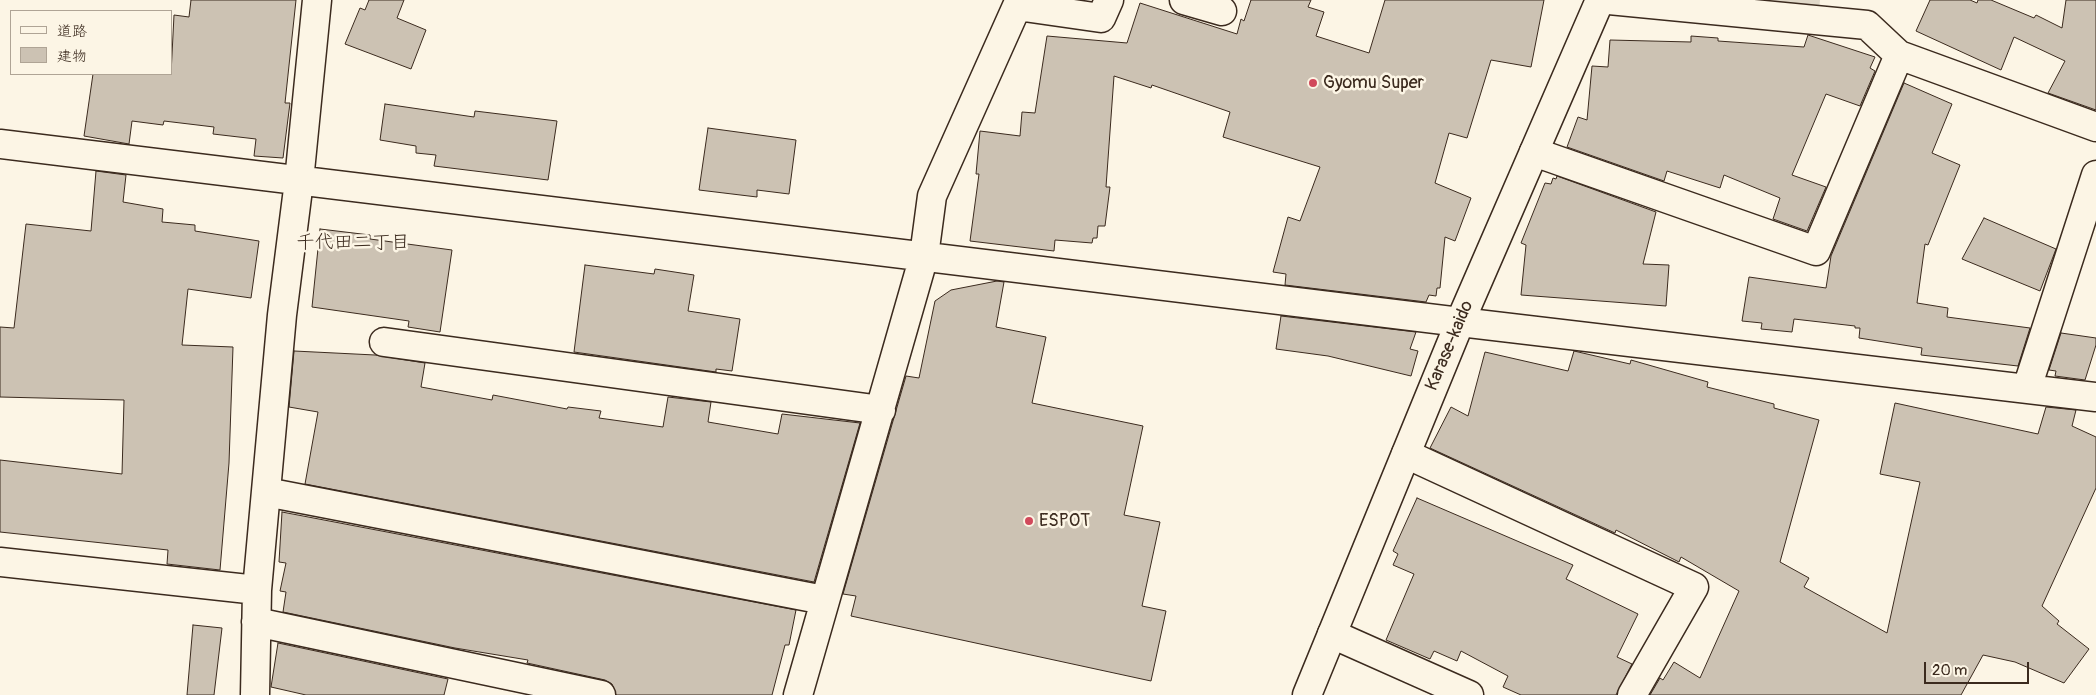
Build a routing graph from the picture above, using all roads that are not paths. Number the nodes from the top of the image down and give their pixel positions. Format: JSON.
{"nodes":[{"id":1,"x":317,"y":0,"type":"edge"},
{"id":2,"x":1109,"y":0,"type":"edge"},
{"id":3,"x":1184,"y":0,"type":"edge"},
{"id":4,"x":1600,"y":0,"type":"edge"},
{"id":5,"x":1609,"y":0,"type":"edge"},
{"id":6,"x":1222,"y":11,"type":"dead end"},
{"id":7,"x":1899,"y":54,"type":"junction"},
{"id":8,"x":2096,"y":128,"type":"edge"},
{"id":9,"x":0,"y":144,"type":"edge"},
{"id":10,"x":1534,"y":152,"type":"junction"},
{"id":11,"x":2096,"y":175,"type":"edge"},
{"id":12,"x":299,"y":181,"type":"junction"},
{"id":13,"x":924,"y":256,"type":"junction"},
{"id":14,"x":1460,"y":322,"type":"junction"},
{"id":15,"x":384,"y":342,"type":"dead end"},
{"id":16,"x":2027,"y":388,"type":"junction"},
{"id":17,"x":2096,"y":397,"type":"edge"},
{"id":18,"x":880,"y":410,"type":"junction"},
{"id":19,"x":1406,"y":454,"type":"junction"},
{"id":20,"x":266,"y":492,"type":"junction"},
{"id":21,"x":0,"y":562,"type":"edge"},
{"id":22,"x":257,"y":590,"type":"junction"},
{"id":23,"x":824,"y":600,"type":"junction"},
{"id":24,"x":256,"y":622,"type":"junction"},
{"id":25,"x":1332,"y":634,"type":"junction"},
{"id":26,"x":255,"y":695,"type":"edge"},
{"id":27,"x":601,"y":695,"type":"edge"},
{"id":28,"x":798,"y":695,"type":"edge"},
{"id":29,"x":1307,"y":695,"type":"edge"},
{"id":30,"x":1469,"y":695,"type":"edge"},
{"id":31,"x":1632,"y":695,"type":"edge"}],
"edges":[{"from":1,"to":12,"type":"street"},
{"from":2,"to":13,"type":"street"},
{"from":3,"to":6,"type":"street"},
{"from":4,"to":10,"type":"street","name":"Karase-kaido"},
{"from":5,"to":7,"type":"street"},
{"from":7,"to":8,"type":"street"},
{"from":7,"to":10,"type":"street"},
{"from":9,"to":12,"type":"street"},
{"from":10,"to":14,"type":"street","name":"Karase-kaido"},
{"from":11,"to":16,"type":"street"},
{"from":12,"to":13,"type":"street"},
{"from":12,"to":20,"type":"street"},
{"from":13,"to":14,"type":"street"},
{"from":13,"to":18,"type":"street"},
{"from":14,"to":16,"type":"street"},
{"from":14,"to":19,"type":"street","name":"Karase-kaido"},
{"from":15,"to":18,"type":"street"},
{"from":16,"to":17,"type":"street"},
{"from":18,"to":23,"type":"street"},
{"from":19,"to":25,"type":"street","name":"Karase-kaido"},
{"from":19,"to":31,"type":"street"},
{"from":20,"to":22,"type":"street"},
{"from":20,"to":23,"type":"street"},
{"from":21,"to":22,"type":"street"},
{"from":22,"to":24,"type":"street"},
{"from":23,"to":28,"type":"street"},
{"from":24,"to":26,"type":"street"},
{"from":24,"to":27,"type":"street"},
{"from":25,"to":29,"type":"street","name":"Karase-kaido"},
{"from":25,"to":30,"type":"street"}]}
